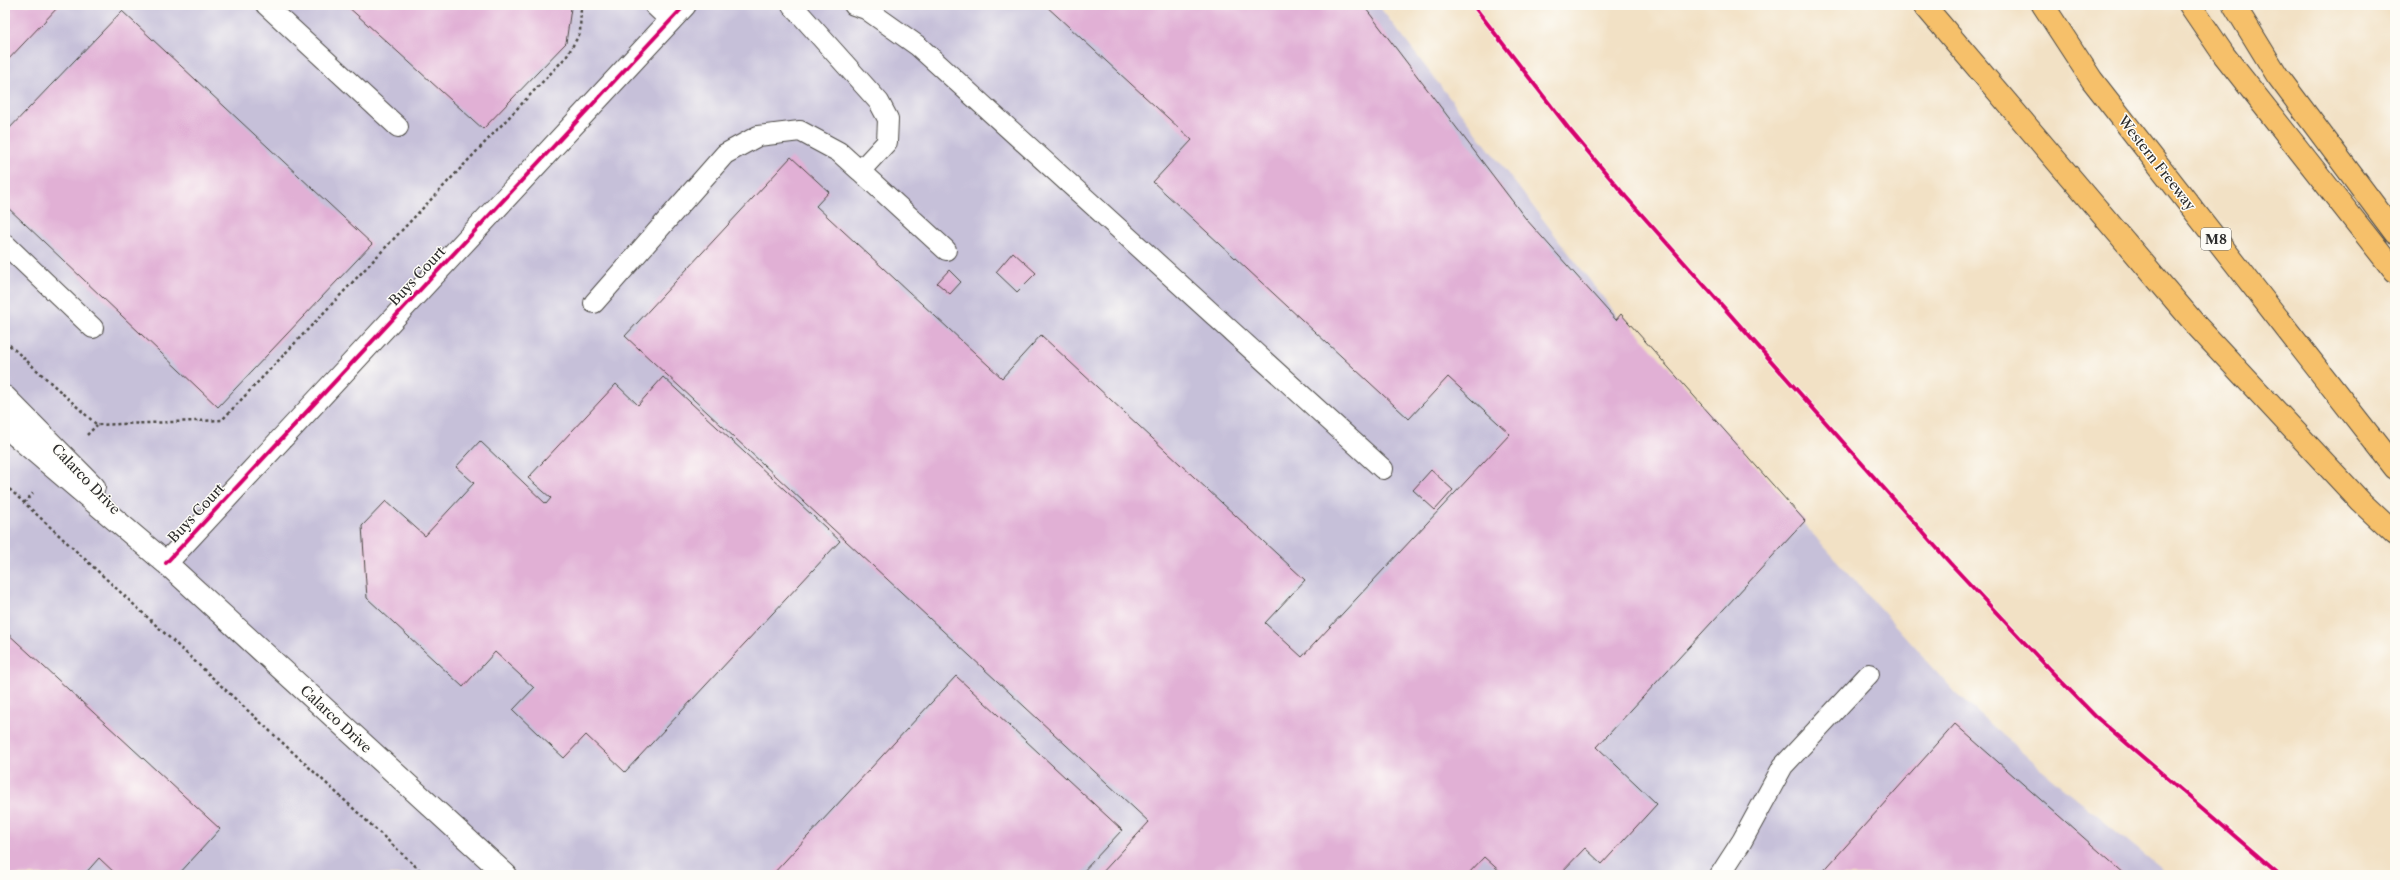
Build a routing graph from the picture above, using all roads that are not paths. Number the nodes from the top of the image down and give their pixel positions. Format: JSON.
{"nodes":[{"id":1,"x":266,"y":5,"type":"edge"},
{"id":2,"x":654,"y":5,"type":"edge"},
{"id":3,"x":686,"y":5,"type":"edge"},
{"id":4,"x":792,"y":5,"type":"edge"},
{"id":5,"x":854,"y":5,"type":"edge"},
{"id":6,"x":1924,"y":5,"type":"edge"},
{"id":7,"x":2043,"y":5,"type":"edge"},
{"id":8,"x":2190,"y":5,"type":"edge"},
{"id":9,"x":2234,"y":5,"type":"edge"},
{"id":10,"x":671,"y":21,"type":"junction"},
{"id":11,"x":398,"y":127,"type":"dead end"},
{"id":12,"x":860,"y":171,"type":"junction"},
{"id":13,"x":2395,"y":233,"type":"edge"},
{"id":14,"x":5,"y":244,"type":"edge"},
{"id":15,"x":946,"y":250,"type":"dead end"},
{"id":16,"x":2395,"y":272,"type":"edge"},
{"id":17,"x":594,"y":303,"type":"dead end"},
{"id":18,"x":93,"y":328,"type":"dead end"},
{"id":19,"x":5,"y":397,"type":"edge"},
{"id":20,"x":5,"y":426,"type":"edge"},
{"id":21,"x":2395,"y":468,"type":"edge"},
{"id":22,"x":1383,"y":469,"type":"dead end"},
{"id":23,"x":2395,"y":534,"type":"edge"},
{"id":24,"x":166,"y":562,"type":"junction"},
{"id":25,"x":1869,"y":674,"type":"dead end"},
{"id":26,"x":506,"y":875,"type":"edge"},
{"id":27,"x":1720,"y":875,"type":"edge"}],
"edges":[{"from":1,"to":11,"type":"lane"},
{"from":2,"to":10,"type":"lane"},
{"from":3,"to":10,"type":"street","name":"Buys Court"},
{"from":4,"to":12,"type":"lane"},
{"from":5,"to":22,"type":"lane"},
{"from":6,"to":23,"type":"highway"},
{"from":7,"to":21,"type":"highway","name":"Western Freeway","number":"M8"},
{"from":8,"to":16,"type":"highway"},
{"from":9,"to":13,"type":"highway"},
{"from":10,"to":24,"type":"street","name":"Buys Court"},
{"from":12,"to":15,"type":"lane"},
{"from":12,"to":17,"type":"lane"},
{"from":14,"to":18,"type":"lane"},
{"from":19,"to":24,"type":"street","name":"Calarco Drive"},
{"from":20,"to":24,"type":"street","name":"Calarco Drive"},
{"from":24,"to":26,"type":"street","name":"Calarco Drive"},
{"from":25,"to":27,"type":"lane"}]}
